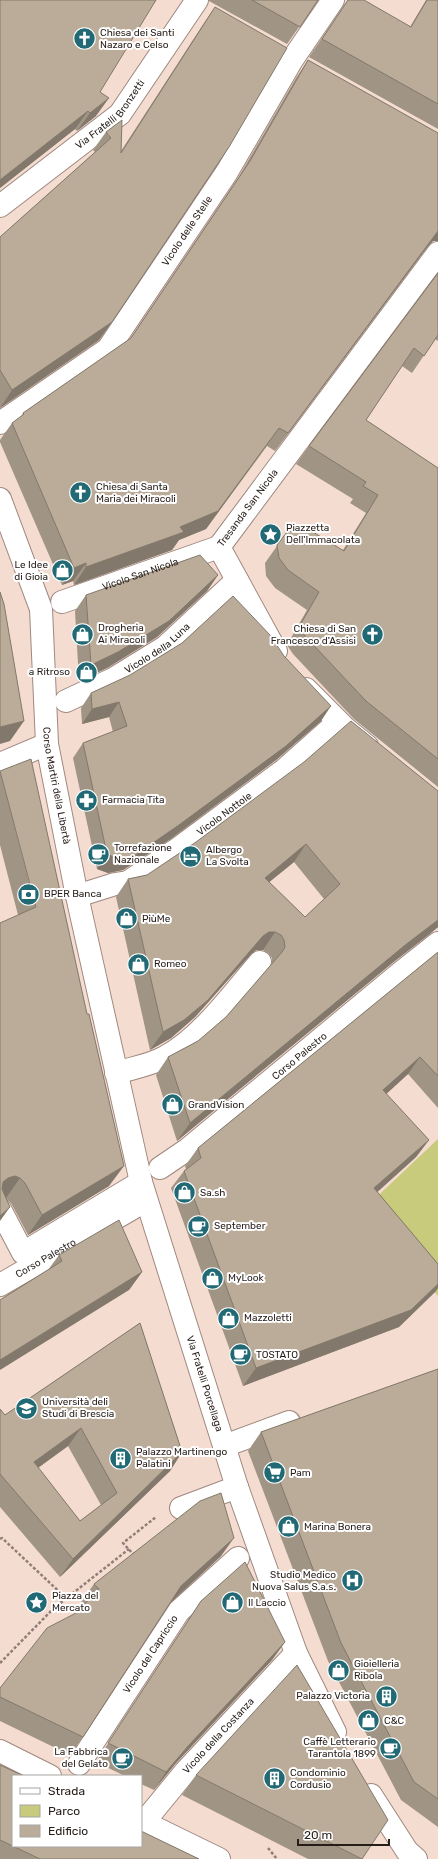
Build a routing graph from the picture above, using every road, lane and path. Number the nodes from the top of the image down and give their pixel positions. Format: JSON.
{"nodes":[{"id":1,"x":333,"y":0,"type":"edge"},
{"id":2,"x":195,"y":3,"type":"edge"},
{"id":3,"x":213,"y":16,"type":"edge"},
{"id":4,"x":272,"y":49,"type":"edge"},
{"id":5,"x":292,"y":60,"type":"junction"},
{"id":6,"x":312,"y":71,"type":"edge"},
{"id":7,"x":0,"y":206,"type":"edge"},
{"id":8,"x":438,"y":253,"type":"edge"},
{"id":9,"x":0,"y":423,"type":"edge"},
{"id":10,"x":0,"y":499,"type":"edge"},
{"id":11,"x":219,"y":548,"type":"junction"},
{"id":12,"x":237,"y":580,"type":"junction"},
{"id":13,"x":62,"y":602,"type":"dead end"},
{"id":14,"x":66,"y":701,"type":"dead end"},
{"id":15,"x":338,"y":722,"type":"junction"},
{"id":16,"x":47,"y":744,"type":"junction"},
{"id":17,"x":381,"y":758,"type":"edge"},
{"id":18,"x":0,"y":764,"type":"edge"},
{"id":19,"x":77,"y":896,"type":"junction"},
{"id":20,"x":438,"y":943,"type":"edge"},
{"id":21,"x":260,"y":962,"type":"dead end"},
{"id":22,"x":116,"y":1073,"type":"junction"},
{"id":23,"x":160,"y":1168,"type":"dead end"},
{"id":24,"x":141,"y":1182,"type":"junction"},
{"id":25,"x":133,"y":1208,"type":"dead end"},
{"id":26,"x":0,"y":1209,"type":"edge"},
{"id":27,"x":0,"y":1285,"type":"edge"},
{"id":28,"x":306,"y":1416,"type":"edge"},
{"id":29,"x":224,"y":1446,"type":"junction"},
{"id":30,"x":237,"y":1487,"type":"junction"},
{"id":31,"x":181,"y":1508,"type":"dead end"},
{"id":32,"x":0,"y":1539,"type":"edge"},
{"id":33,"x":128,"y":1549,"type":"dead end"},
{"id":34,"x":238,"y":1558,"type":"dead end"},
{"id":35,"x":66,"y":1598,"type":"junction"},
{"id":36,"x":296,"y":1653,"type":"junction"},
{"id":37,"x":0,"y":1663,"type":"edge"},
{"id":38,"x":344,"y":1750,"type":"edge"},
{"id":39,"x":0,"y":1751,"type":"edge"},
{"id":40,"x":79,"y":1764,"type":"dead end"},
{"id":41,"x":48,"y":1775,"type":"edge"},
{"id":42,"x":358,"y":1776,"type":"edge"},
{"id":43,"x":143,"y":1822,"type":"edge"},
{"id":44,"x":268,"y":1848,"type":"dead end"},
{"id":45,"x":410,"y":1856,"type":"edge"},
{"id":46,"x":219,"y":1859,"type":"edge"},
{"id":47,"x":277,"y":1859,"type":"edge"}],
"edges":[{"from":1,"to":5,"type":"street","name":"Vicolo delle Stelle"},
{"from":2,"to":3,"type":"street"},
{"from":2,"to":7,"type":"street","name":"Via Fratelli Bronzetti"},
{"from":4,"to":5,"type":"street"},
{"from":5,"to":6,"type":"street"},
{"from":5,"to":9,"type":"street","name":"Vicolo delle Stelle"},
{"from":8,"to":11,"type":"street","name":"Tresanda San Nicola"},
{"from":10,"to":16,"type":"street","name":"Corso Martiri della Libertà"},
{"from":11,"to":12,"type":"street","name":"Tresanda San Nicola"},
{"from":11,"to":13,"type":"street","name":"Vicolo San Nicola"},
{"from":12,"to":14,"type":"street","name":"Vicolo della Luna"},
{"from":12,"to":15,"type":"street","name":"Tresanda San Nicola"},
{"from":15,"to":17,"type":"street","name":"Tresanda San Nicola"},
{"from":15,"to":19,"type":"street","name":"Vicolo Nottole"},
{"from":16,"to":18,"type":"street"},
{"from":16,"to":19,"type":"street","name":"Corso Martiri della Libertà"},
{"from":19,"to":22,"type":"street","name":"Corso Martiri della Libertà"},
{"from":20,"to":23,"type":"street","name":"Corso Palestro"},
{"from":21,"to":22,"type":"street"},
{"from":22,"to":24,"type":"street","name":"Corso Martiri della Libertà"},
{"from":24,"to":26,"type":"street","name":"Corso Palestro"},
{"from":24,"to":29,"type":"street","name":"Via Fratelli Porcellaga"},
{"from":25,"to":27,"type":"street","name":"Corso Palestro"},
{"from":28,"to":29,"type":"street"},
{"from":29,"to":30,"type":"street","name":"Via Fratelli Porcellaga"},
{"from":30,"to":31,"type":"street"},
{"from":30,"to":36,"type":"street","name":"Via Fratelli Porcellaga"},
{"from":32,"to":35,"type":"path"},
{"from":33,"to":35,"type":"path"},
{"from":34,"to":40,"type":"street","name":"Vicolo del Capriccio"},
{"from":35,"to":37,"type":"path"},
{"from":36,"to":38,"type":"street","name":"Via Fratelli Porcellaga"},
{"from":36,"to":43,"type":"street","name":"Vicolo della Costanza"},
{"from":39,"to":41,"type":"street"},
{"from":42,"to":45,"type":"street"},
{"from":43,"to":46,"type":"street"},
{"from":44,"to":47,"type":"path"}]}
